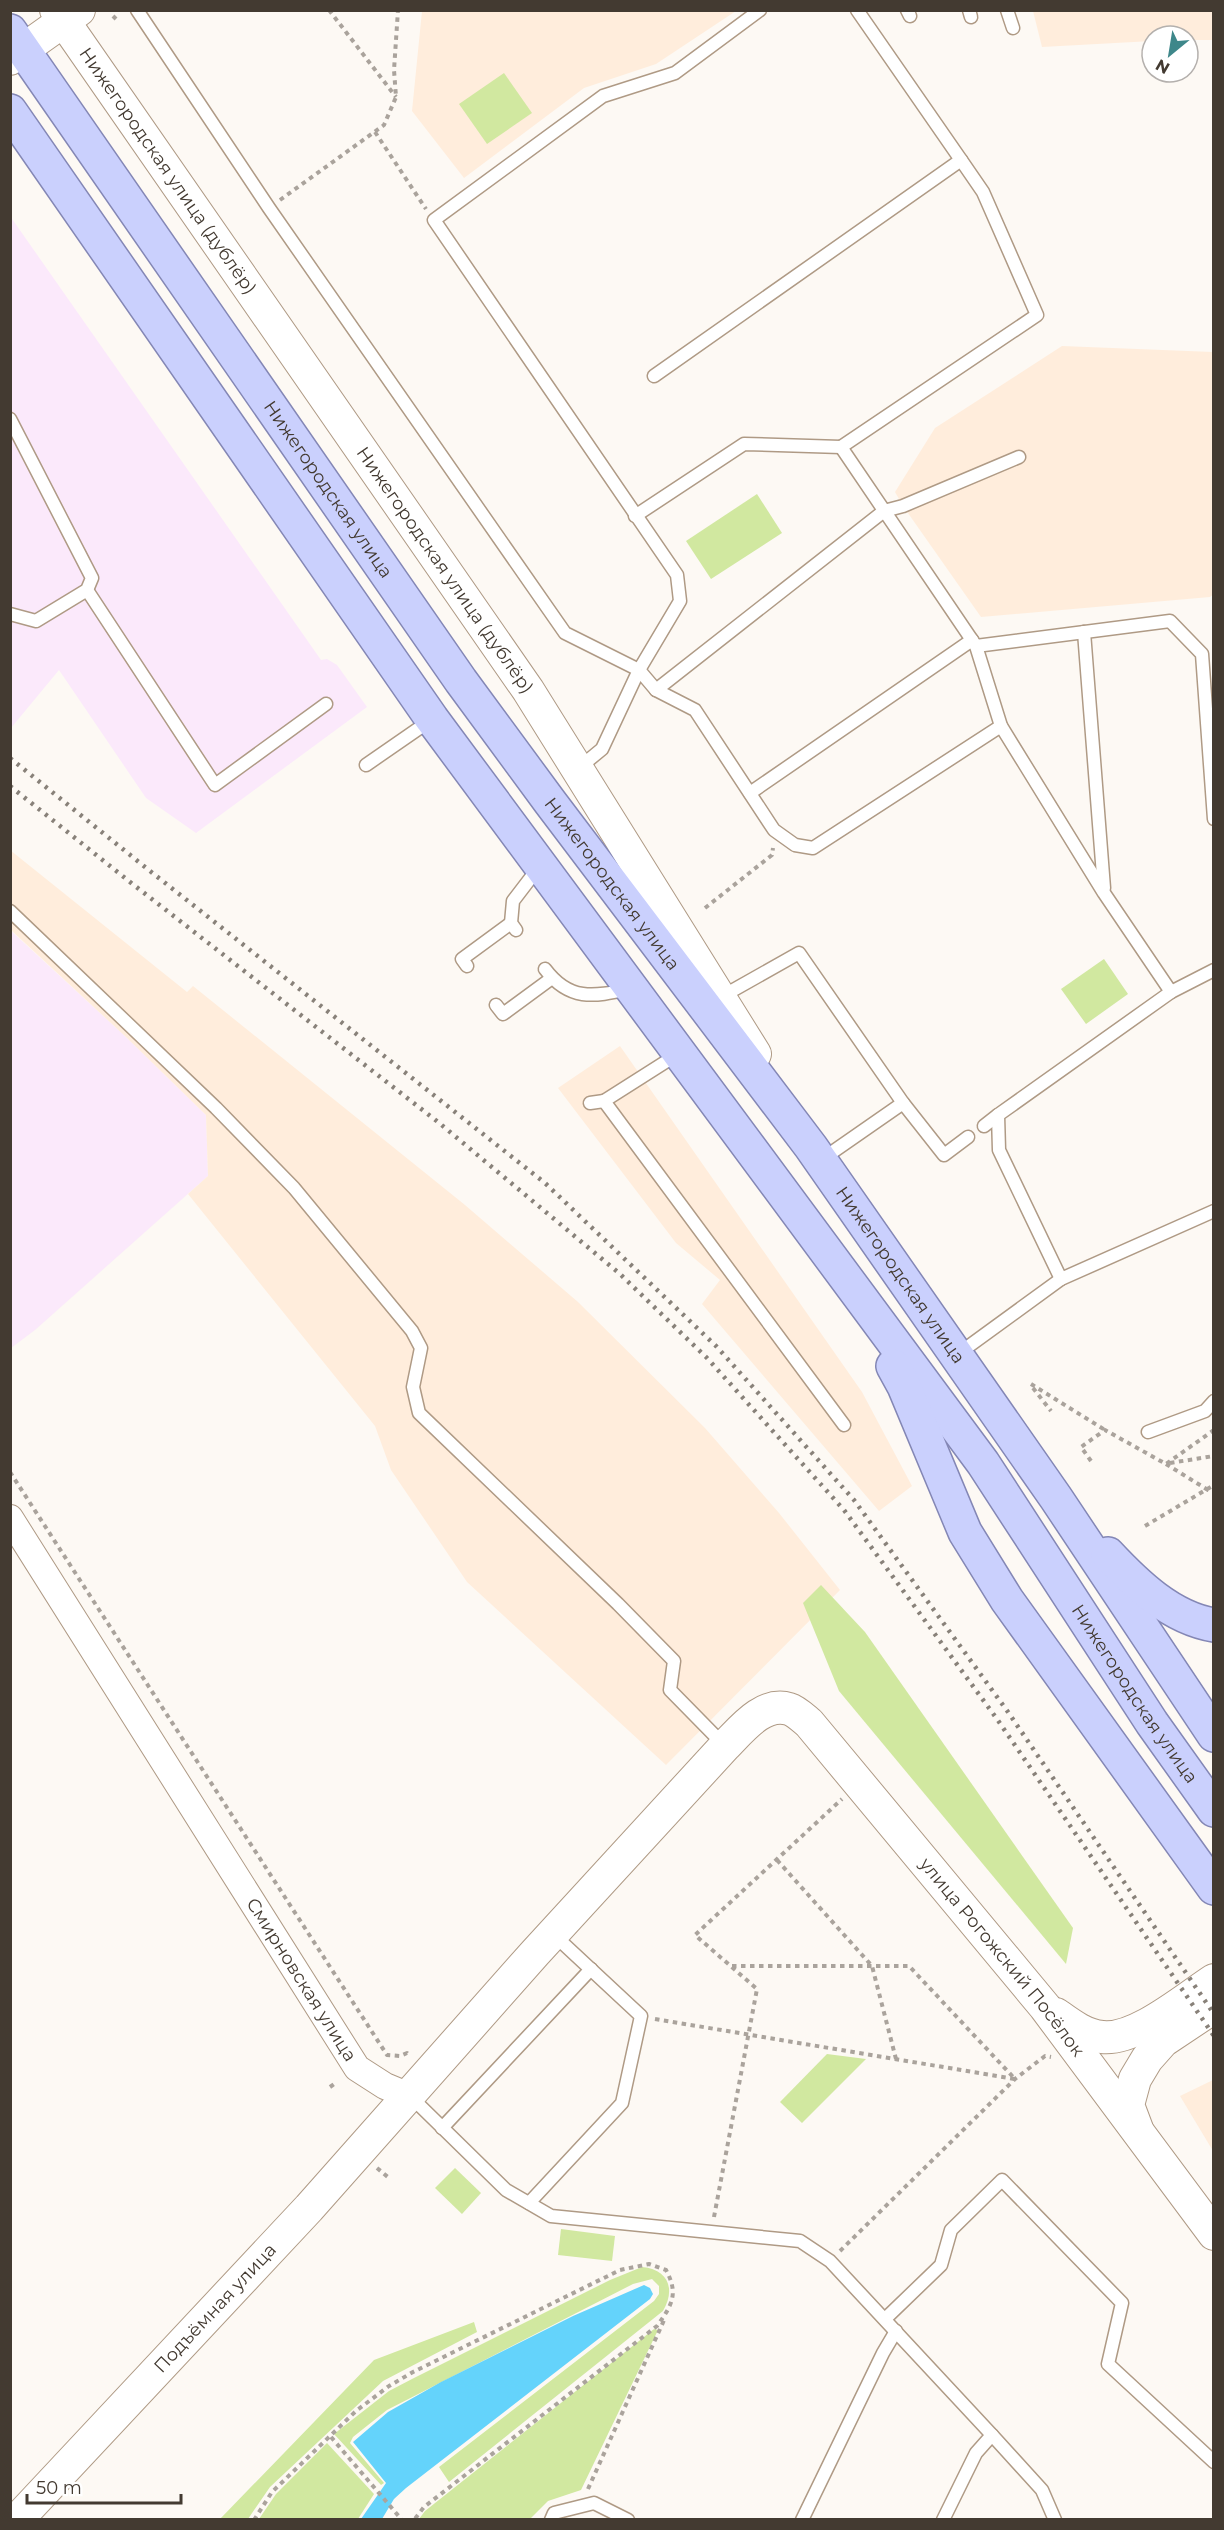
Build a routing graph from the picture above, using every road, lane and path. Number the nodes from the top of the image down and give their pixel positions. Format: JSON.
{"nodes":[{"id":1,"x":137,"y":10,"type":"edge"},
{"id":2,"x":329,"y":10,"type":"edge"},
{"id":3,"x":398,"y":10,"type":"edge"},
{"id":4,"x":760,"y":10,"type":"edge"},
{"id":5,"x":857,"y":10,"type":"edge"},
{"id":6,"x":1007,"y":10,"type":"edge"},
{"id":7,"x":67,"y":14,"type":"edge"},
{"id":8,"x":1012,"y":28,"type":"dead end"},
{"id":9,"x":15,"y":47,"type":"edge"},
{"id":10,"x":396,"y":97,"type":"junction"},
{"id":11,"x":10,"y":111,"type":"edge"},
{"id":12,"x":375,"y":132,"type":"junction"},
{"id":13,"x":961,"y":160,"type":"junction"},
{"id":14,"x":269,"y":208,"type":"junction"},
{"id":15,"x":434,"y":220,"type":"junction"},
{"id":16,"x":654,"y":376,"type":"dead end"},
{"id":17,"x":10,"y":419,"type":"edge"},
{"id":18,"x":841,"y":447,"type":"junction"},
{"id":19,"x":1019,"y":457,"type":"dead end"},
{"id":20,"x":884,"y":510,"type":"junction"},
{"id":21,"x":635,"y":516,"type":"junction"},
{"id":22,"x":87,"y":590,"type":"junction"},
{"id":23,"x":10,"y":614,"type":"edge"},
{"id":24,"x":1084,"y":632,"type":"junction"},
{"id":25,"x":974,"y":643,"type":"junction"},
{"id":26,"x":639,"y":670,"type":"junction"},
{"id":27,"x":656,"y":690,"type":"junction"},
{"id":28,"x":326,"y":704,"type":"dead end"},
{"id":29,"x":432,"y":719,"type":"junction"},
{"id":30,"x":1001,"y":726,"type":"junction"},
{"id":31,"x":366,"y":765,"type":"dead end"},
{"id":32,"x":578,"y":769,"type":"junction"},
{"id":33,"x":750,"y":793,"type":"junction"},
{"id":34,"x":1214,"y":819,"type":"edge"},
{"id":35,"x":774,"y":830,"type":"junction"},
{"id":36,"x":539,"y":866,"type":"junction"},
{"id":37,"x":1104,"y":893,"type":"junction"},
{"id":38,"x":705,"y":908,"type":"dead end"},
{"id":39,"x":10,"y":911,"type":"edge"},
{"id":40,"x":467,"y":966,"type":"dead end"},
{"id":41,"x":1214,"y":970,"type":"edge"},
{"id":42,"x":632,"y":989,"type":"junction"},
{"id":43,"x":1171,"y":992,"type":"junction"},
{"id":44,"x":722,"y":997,"type":"junction"},
{"id":45,"x":496,"y":1005,"type":"dead end"},
{"id":46,"x":680,"y":1053,"type":"junction"},
{"id":47,"x":604,"y":1101,"type":"junction"},
{"id":48,"x":590,"y":1103,"type":"dead end"},
{"id":49,"x":903,"y":1103,"type":"junction"},
{"id":50,"x":998,"y":1115,"type":"junction"},
{"id":51,"x":984,"y":1126,"type":"dead end"},
{"id":52,"x":968,"y":1137,"type":"dead end"},
{"id":53,"x":816,"y":1154,"type":"junction"},
{"id":54,"x":1214,"y":1211,"type":"edge"},
{"id":55,"x":842,"y":1272,"type":"junction"},
{"id":56,"x":1061,"y":1279,"type":"junction"},
{"id":57,"x":957,"y":1354,"type":"junction"},
{"id":58,"x":1214,"y":1401,"type":"edge"},
{"id":59,"x":1051,"y":1411,"type":"dead end"},
{"id":60,"x":844,"y":1425,"type":"dead end"},
{"id":61,"x":1105,"y":1430,"type":"dead end"},
{"id":62,"x":1148,"y":1432,"type":"dead end"},
{"id":63,"x":1081,"y":1447,"type":"dead end"},
{"id":64,"x":1214,"y":1456,"type":"edge"},
{"id":65,"x":1091,"y":1461,"type":"dead end"},
{"id":66,"x":10,"y":1472,"type":"edge"},
{"id":67,"x":1214,"y":1485,"type":"edge"},
{"id":68,"x":1211,"y":1490,"type":"edge"},
{"id":69,"x":1056,"y":1498,"type":"junction"},
{"id":70,"x":10,"y":1518,"type":"edge"},
{"id":71,"x":1145,"y":1526,"type":"dead end"},
{"id":72,"x":1214,"y":1625,"type":"edge"},
{"id":73,"x":1214,"y":1735,"type":"edge"},
{"id":74,"x":725,"y":1746,"type":"junction"},
{"id":75,"x":847,"y":1795,"type":"dead end"},
{"id":76,"x":1214,"y":1810,"type":"edge"},
{"id":77,"x":777,"y":1860,"type":"junction"},
{"id":78,"x":1214,"y":1888,"type":"edge"},
{"id":79,"x":553,"y":1934,"type":"junction"},
{"id":80,"x":731,"y":1966,"type":"junction"},
{"id":81,"x":872,"y":1966,"type":"junction"},
{"id":82,"x":591,"y":1970,"type":"junction"},
{"id":83,"x":1214,"y":1980,"type":"edge"},
{"id":84,"x":1045,"y":2007,"type":"junction"},
{"id":85,"x":1214,"y":2007,"type":"edge"},
{"id":86,"x":641,"y":2016,"type":"junction"},
{"id":87,"x":748,"y":2034,"type":"junction"},
{"id":88,"x":1061,"y":2058,"type":"dead end"},
{"id":89,"x":413,"y":2059,"type":"dead end"},
{"id":90,"x":896,"y":2059,"type":"junction"},
{"id":91,"x":1015,"y":2079,"type":"junction"},
{"id":92,"x":337,"y":2082,"type":"dead end"},
{"id":93,"x":330,"y":2087,"type":"dead end"},
{"id":94,"x":409,"y":2096,"type":"junction"},
{"id":95,"x":442,"y":2128,"type":"junction"},
{"id":96,"x":1139,"y":2133,"type":"junction"},
{"id":97,"x":529,"y":2203,"type":"junction"},
{"id":98,"x":711,"y":2232,"type":"junction"},
{"id":99,"x":1214,"y":2234,"type":"edge"},
{"id":100,"x":830,"y":2261,"type":"junction"},
{"id":101,"x":668,"y":2311,"type":"junction"},
{"id":102,"x":885,"y":2319,"type":"junction"},
{"id":103,"x":896,"y":2331,"type":"junction"},
{"id":104,"x":992,"y":2435,"type":"junction"},
{"id":105,"x":331,"y":2437,"type":"junction"},
{"id":106,"x":1214,"y":2462,"type":"edge"},
{"id":107,"x":594,"y":2503,"type":"junction"},
{"id":108,"x":17,"y":2520,"type":"edge"},
{"id":109,"x":254,"y":2520,"type":"edge"},
{"id":110,"x":402,"y":2520,"type":"edge"},
{"id":111,"x":414,"y":2520,"type":"edge"},
{"id":112,"x":551,"y":2520,"type":"edge"},
{"id":113,"x":628,"y":2520,"type":"edge"},
{"id":114,"x":802,"y":2520,"type":"edge"},
{"id":115,"x":943,"y":2520,"type":"edge"},
{"id":116,"x":1055,"y":2520,"type":"edge"}],
"edges":[{"from":1,"to":14,"type":"lane"},
{"from":2,"to":10,"type":"path"},
{"from":3,"to":10,"type":"path"},
{"from":4,"to":15,"type":"lane"},
{"from":5,"to":13,"type":"lane"},
{"from":6,"to":8,"type":"lane"},
{"from":7,"to":9,"type":"street"},
{"from":7,"to":32,"type":"street","name":"Нижегородская улица (дублёр)"},
{"from":9,"to":53,"type":"main road","name":"Нижегородская улица"},
{"from":10,"to":12,"type":"path"},
{"from":11,"to":29,"type":"main road","name":"Нижегородская улица"},
{"from":12,"to":14,"type":"path"},
{"from":12,"to":15,"type":"path"},
{"from":13,"to":16,"type":"lane"},
{"from":13,"to":18,"type":"lane"},
{"from":14,"to":26,"type":"lane"},
{"from":15,"to":21,"type":"lane"},
{"from":17,"to":22,"type":"lane"},
{"from":18,"to":20,"type":"lane"},
{"from":18,"to":21,"type":"lane"},
{"from":19,"to":20,"type":"lane"},
{"from":20,"to":25,"type":"lane"},
{"from":20,"to":27,"type":"lane"},
{"from":21,"to":26,"type":"lane"},
{"from":22,"to":23,"type":"lane"},
{"from":22,"to":28,"type":"lane"},
{"from":24,"to":25,"type":"lane"},
{"from":24,"to":34,"type":"lane"},
{"from":24,"to":37,"type":"lane"},
{"from":25,"to":30,"type":"lane"},
{"from":25,"to":33,"type":"lane"},
{"from":26,"to":27,"type":"lane"},
{"from":26,"to":32,"type":"lane"},
{"from":27,"to":33,"type":"lane"},
{"from":29,"to":31,"type":"lane"},
{"from":29,"to":36,"type":"main road","name":"Нижегородская улица"},
{"from":30,"to":35,"type":"lane"},
{"from":30,"to":37,"type":"lane"},
{"from":32,"to":44,"type":"street","name":"Нижегородская улица (дублёр)"},
{"from":33,"to":35,"type":"lane"},
{"from":35,"to":38,"type":"path"},
{"from":36,"to":40,"type":"lane"},
{"from":36,"to":42,"type":"main road","name":"Нижегородская улица"},
{"from":37,"to":43,"type":"lane"},
{"from":39,"to":74,"type":"lane"},
{"from":41,"to":43,"type":"lane"},
{"from":42,"to":45,"type":"lane"},
{"from":42,"to":46,"type":"main road","name":"Нижегородская улица"},
{"from":43,"to":50,"type":"lane"},
{"from":44,"to":49,"type":"lane"},
{"from":44,"to":53,"type":"street","name":"Нижегородская улица (дублёр)"},
{"from":46,"to":47,"type":"lane"},
{"from":46,"to":55,"type":"main road","name":"Нижегородская улица"},
{"from":47,"to":48,"type":"lane"},
{"from":47,"to":60,"type":"lane"},
{"from":49,"to":52,"type":"lane"},
{"from":49,"to":53,"type":"lane"},
{"from":50,"to":51,"type":"lane"},
{"from":50,"to":56,"type":"lane"},
{"from":53,"to":57,"type":"main road","name":"Нижегородская улица"},
{"from":54,"to":56,"type":"lane"},
{"from":55,"to":76,"type":"main road","name":"Нижегородская улица"},
{"from":55,"to":78,"type":"main road"},
{"from":56,"to":57,"type":"lane"},
{"from":57,"to":69,"type":"main road","name":"Нижегородская улица"},
{"from":58,"to":62,"type":"lane"},
{"from":59,"to":61,"type":"path"},
{"from":63,"to":65,"type":"path"},
{"from":64,"to":68,"type":"path"},
{"from":66,"to":89,"type":"path"},
{"from":67,"to":68,"type":"path"},
{"from":68,"to":71,"type":"path"},
{"from":69,"to":72,"type":"main road"},
{"from":69,"to":73,"type":"main road","name":"Нижегородская улица"},
{"from":70,"to":94,"type":"street","name":"Смирновская улица"},
{"from":74,"to":79,"type":"street"},
{"from":74,"to":84,"type":"street","name":"улица Рогожский Посёлок"},
{"from":75,"to":77,"type":"path"},
{"from":77,"to":80,"type":"path"},
{"from":77,"to":81,"type":"path"},
{"from":79,"to":82,"type":"lane"},
{"from":79,"to":94,"type":"street"},
{"from":80,"to":81,"type":"path"},
{"from":80,"to":87,"type":"path"},
{"from":81,"to":90,"type":"path"},
{"from":81,"to":91,"type":"path"},
{"from":82,"to":86,"type":"lane"},
{"from":82,"to":95,"type":"lane"},
{"from":83,"to":84,"type":"street"},
{"from":84,"to":96,"type":"street","name":"улица Рогожский Посёлок"},
{"from":85,"to":96,"type":"street"},
{"from":86,"to":87,"type":"path"},
{"from":86,"to":97,"type":"lane"},
{"from":87,"to":90,"type":"path"},
{"from":87,"to":98,"type":"path"},
{"from":88,"to":91,"type":"path"},
{"from":90,"to":91,"type":"path"},
{"from":91,"to":100,"type":"path"},
{"from":92,"to":93,"type":"path"},
{"from":94,"to":95,"type":"lane"},
{"from":94,"to":108,"type":"street","name":"Подъёмная улица"},
{"from":95,"to":97,"type":"lane"},
{"from":96,"to":99,"type":"street","name":"улица Рогожский Посёлок"},
{"from":97,"to":98,"type":"lane"},
{"from":98,"to":100,"type":"lane"},
{"from":100,"to":102,"type":"lane"},
{"from":101,"to":105,"type":"path"},
{"from":101,"to":107,"type":"path"},
{"from":101,"to":111,"type":"path"},
{"from":102,"to":103,"type":"lane"},
{"from":102,"to":106,"type":"lane"},
{"from":103,"to":104,"type":"lane"},
{"from":103,"to":114,"type":"lane"},
{"from":104,"to":115,"type":"lane"},
{"from":104,"to":116,"type":"lane"},
{"from":105,"to":109,"type":"path"},
{"from":105,"to":110,"type":"path"},
{"from":107,"to":112,"type":"lane"},
{"from":107,"to":113,"type":"lane"}]}
